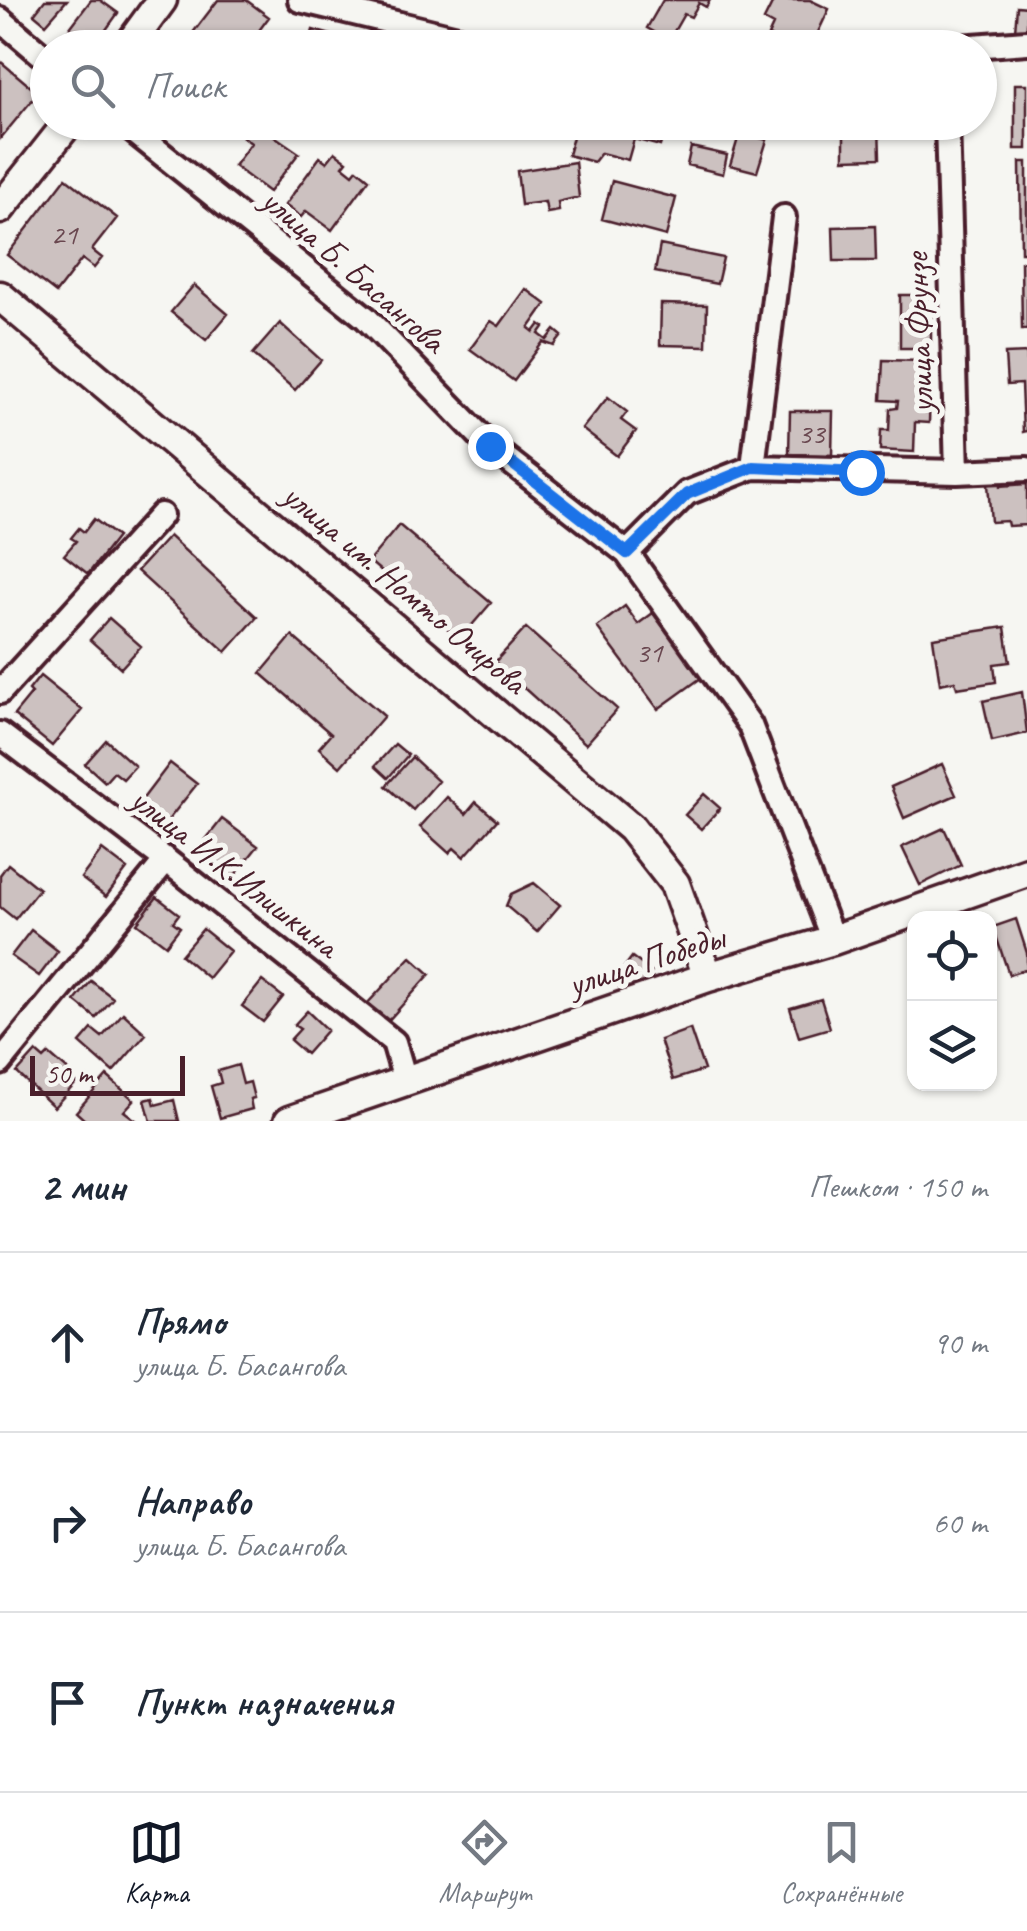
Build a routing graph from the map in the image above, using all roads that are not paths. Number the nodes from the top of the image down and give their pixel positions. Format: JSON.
{"nodes":[{"id":1,"x":162,"y":0,"type":"edge"},
{"id":2,"x":300,"y":0,"type":"edge"},
{"id":3,"x":0,"y":20,"type":"edge"},
{"id":4,"x":140,"y":30,"type":"edge"},
{"id":5,"x":424,"y":30,"type":"edge"},
{"id":6,"x":1027,"y":42,"type":"edge"},
{"id":7,"x":997,"y":44,"type":"edge"},
{"id":8,"x":30,"y":45,"type":"edge"},
{"id":9,"x":56,"y":140,"type":"edge"},
{"id":10,"x":144,"y":140,"type":"edge"},
{"id":11,"x":948,"y":140,"type":"edge"},
{"id":12,"x":0,"y":209,"type":"edge"},
{"id":13,"x":784,"y":217,"type":"dead end"},
{"id":14,"x":0,"y":296,"type":"edge"},
{"id":15,"x":753,"y":467,"type":"junction"},
{"id":16,"x":1027,"y":469,"type":"edge"},
{"id":17,"x":958,"y":472,"type":"junction"},
{"id":18,"x":161,"y":515,"type":"dead end"},
{"id":19,"x":627,"y":553,"type":"junction"},
{"id":20,"x":0,"y":692,"type":"edge"},
{"id":21,"x":0,"y":734,"type":"edge"},
{"id":22,"x":166,"y":860,"type":"junction"},
{"id":23,"x":1027,"y":872,"type":"edge"},
{"id":24,"x":833,"y":940,"type":"junction"},
{"id":25,"x":708,"y":977,"type":"junction"},
{"id":26,"x":0,"y":1063,"type":"edge"},
{"id":27,"x":406,"y":1080,"type":"junction"},
{"id":28,"x":289,"y":1121,"type":"edge"}],
"edges":[{"from":1,"to":4,"type":"street"},
{"from":2,"to":5,"type":"street"},
{"from":3,"to":8,"type":"street"},
{"from":6,"to":7,"type":"street"},
{"from":9,"to":12,"type":"street"},
{"from":10,"to":19,"type":"street","name":"улица Б. Басангова"},
{"from":11,"to":17,"type":"street","name":"улица Фрунзе"},
{"from":13,"to":15,"type":"street"},
{"from":14,"to":25,"type":"street","name":"улица им. Номто Очирова"},
{"from":15,"to":17,"type":"street"},
{"from":15,"to":19,"type":"street"},
{"from":16,"to":17,"type":"street"},
{"from":18,"to":20,"type":"street"},
{"from":19,"to":24,"type":"street","name":"улица Б. Басангова"},
{"from":21,"to":22,"type":"street","name":"улица И.К.Илишкина"},
{"from":22,"to":26,"type":"street"},
{"from":22,"to":27,"type":"street","name":"улица И.К.Илишкина"},
{"from":23,"to":24,"type":"street","name":"улица Победы"},
{"from":24,"to":25,"type":"street","name":"улица Победы"},
{"from":25,"to":27,"type":"street","name":"улица Победы"},
{"from":27,"to":28,"type":"street","name":"улица Победы"}]}
